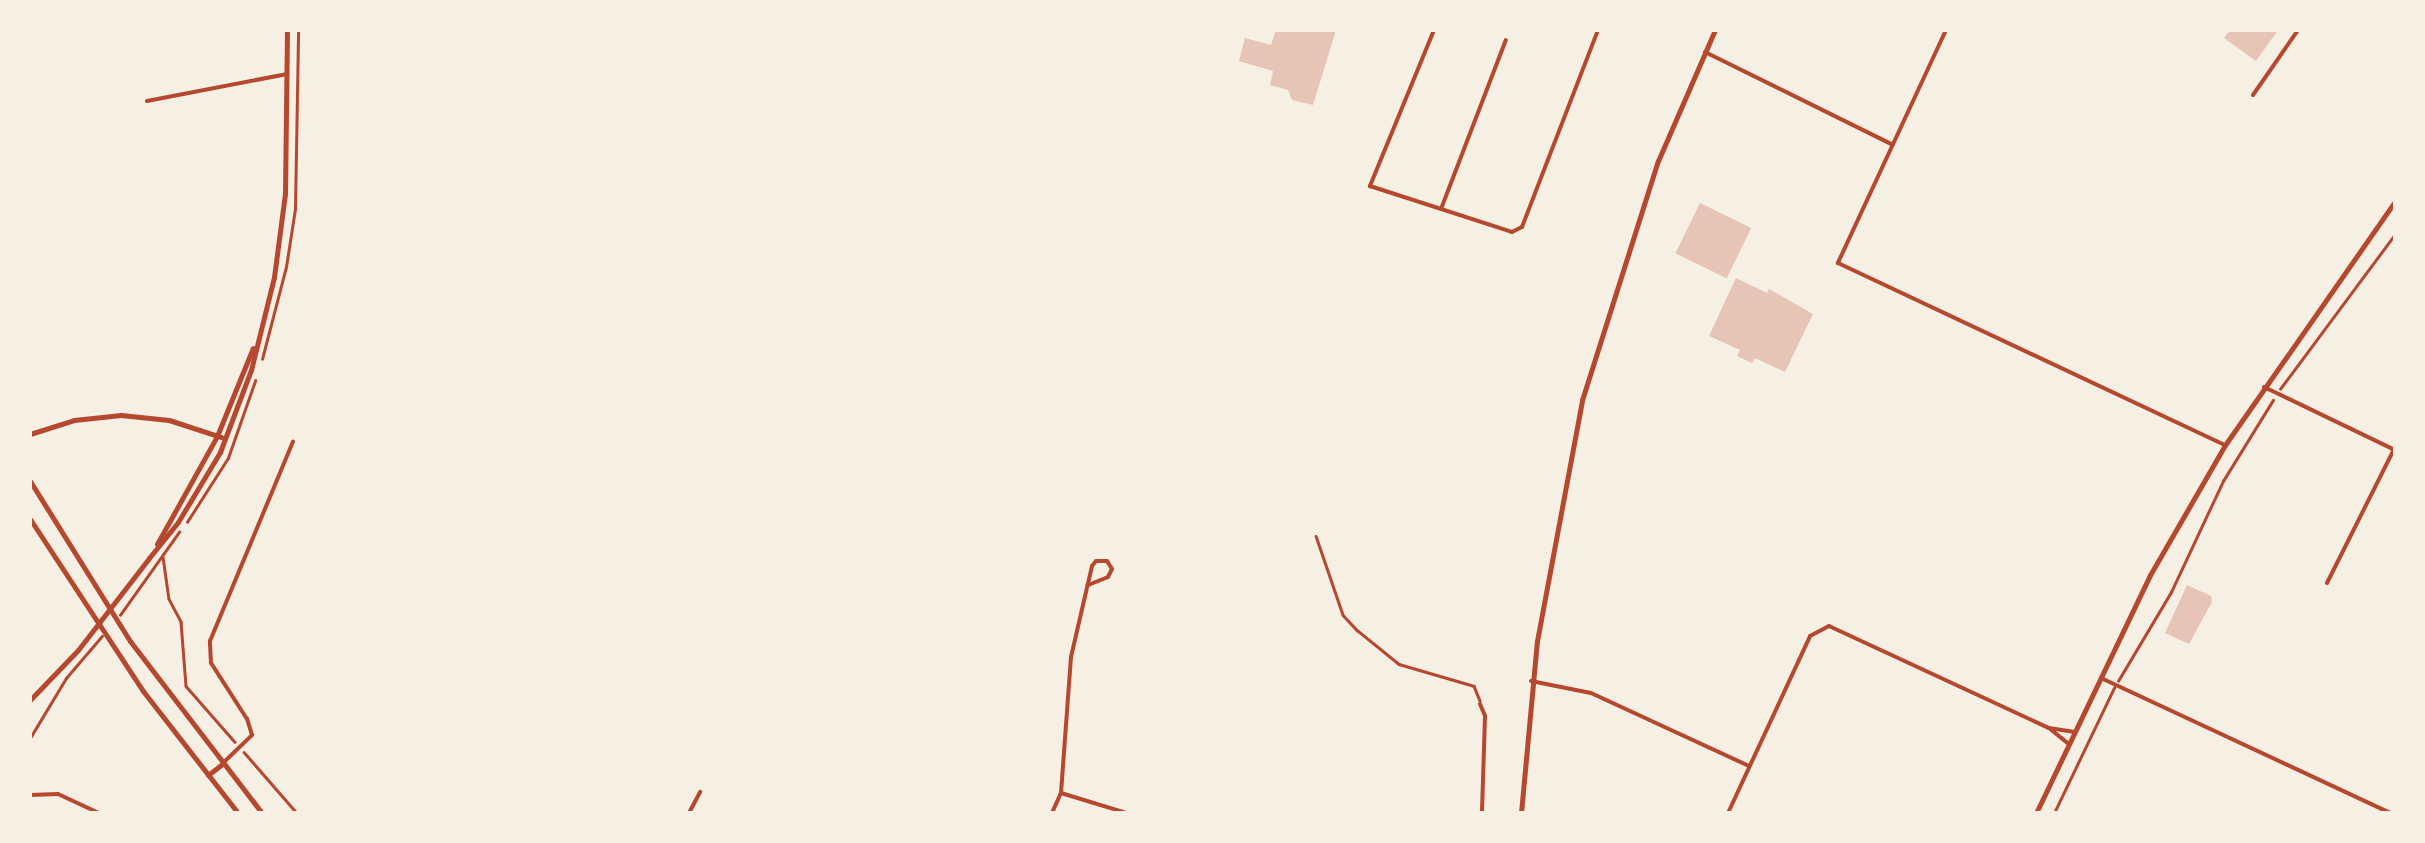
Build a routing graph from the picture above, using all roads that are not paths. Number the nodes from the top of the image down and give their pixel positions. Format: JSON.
{"nodes":[{"id":1,"x":286,"y":30,"type":"edge"},
{"id":2,"x":1434,"y":30,"type":"edge"},
{"id":3,"x":1598,"y":30,"type":"edge"},
{"id":4,"x":1715,"y":30,"type":"edge"},
{"id":5,"x":1946,"y":30,"type":"edge"},
{"id":6,"x":2298,"y":30,"type":"edge"},
{"id":7,"x":1506,"y":40,"type":"dead end"},
{"id":8,"x":1705,"y":52,"type":"junction"},
{"id":9,"x":287,"y":74,"type":"junction"},
{"id":10,"x":2253,"y":95,"type":"dead end"},
{"id":11,"x":147,"y":101,"type":"dead end"},
{"id":12,"x":1892,"y":144,"type":"junction"},
{"id":13,"x":2395,"y":201,"type":"edge"},
{"id":14,"x":1440,"y":209,"type":"junction"},
{"id":15,"x":256,"y":340,"type":"junction"},
{"id":16,"x":2264,"y":387,"type":"junction"},
{"id":17,"x":30,"y":434,"type":"edge"},
{"id":18,"x":217,"y":436,"type":"junction"},
{"id":19,"x":226,"y":440,"type":"junction"},
{"id":20,"x":293,"y":442,"type":"dead end"},
{"id":21,"x":2225,"y":446,"type":"junction"},
{"id":22,"x":2394,"y":448,"type":"edge"},
{"id":23,"x":30,"y":481,"type":"edge"},
{"id":24,"x":30,"y":519,"type":"edge"},
{"id":25,"x":1316,"y":536,"type":"dead end"},
{"id":26,"x":150,"y":558,"type":"junction"},
{"id":27,"x":2327,"y":583,"type":"dead end"},
{"id":28,"x":1088,"y":585,"type":"junction"},
{"id":29,"x":2102,"y":678,"type":"junction"},
{"id":30,"x":1531,"y":681,"type":"junction"},
{"id":31,"x":30,"y":700,"type":"edge"},
{"id":32,"x":1480,"y":704,"type":"joint"},
{"id":33,"x":2048,"y":728,"type":"junction"},
{"id":34,"x":2074,"y":733,"type":"junction"},
{"id":35,"x":2069,"y":744,"type":"junction"},
{"id":36,"x":222,"y":764,"type":"junction"},
{"id":37,"x":1750,"y":766,"type":"junction"},
{"id":38,"x":208,"y":776,"type":"junction"},
{"id":39,"x":700,"y":792,"type":"dead end"},
{"id":40,"x":1061,"y":793,"type":"junction"},
{"id":41,"x":30,"y":795,"type":"edge"},
{"id":42,"x":99,"y":813,"type":"edge"},
{"id":43,"x":238,"y":813,"type":"edge"},
{"id":44,"x":262,"y":813,"type":"edge"},
{"id":45,"x":689,"y":813,"type":"edge"},
{"id":46,"x":1052,"y":813,"type":"edge"},
{"id":47,"x":1127,"y":813,"type":"edge"},
{"id":48,"x":1482,"y":813,"type":"edge"},
{"id":49,"x":1521,"y":813,"type":"edge"},
{"id":50,"x":1728,"y":813,"type":"edge"},
{"id":51,"x":2036,"y":813,"type":"edge"},
{"id":52,"x":2390,"y":813,"type":"edge"}],
"edges":[{"from":1,"to":9,"type":"main road"},
{"from":2,"to":14,"type":"street"},
{"from":3,"to":14,"type":"street"},
{"from":4,"to":8,"type":"main road"},
{"from":5,"to":12,"type":"street"},
{"from":6,"to":10,"type":"street"},
{"from":7,"to":14,"type":"street"},
{"from":8,"to":12,"type":"street"},
{"from":8,"to":30,"type":"main road"},
{"from":9,"to":11,"type":"street"},
{"from":9,"to":15,"type":"main road"},
{"from":12,"to":21,"type":"street"},
{"from":13,"to":16,"type":"main road"},
{"from":15,"to":18,"type":"main road"},
{"from":15,"to":19,"type":"main road"},
{"from":16,"to":21,"type":"main road"},
{"from":16,"to":22,"type":"street"},
{"from":17,"to":18,"type":"main road"},
{"from":18,"to":19,"type":"main road"},
{"from":18,"to":26,"type":"main road"},
{"from":19,"to":26,"type":"main road"},
{"from":20,"to":36,"type":"street"},
{"from":21,"to":29,"type":"main road"},
{"from":22,"to":27,"type":"street"},
{"from":23,"to":36,"type":"main road"},
{"from":24,"to":38,"type":"main road"},
{"from":25,"to":32,"type":"lane"},
{"from":26,"to":31,"type":"main road"},
{"from":28,"to":28,"type":"street"},
{"from":28,"to":40,"type":"street"},
{"from":29,"to":34,"type":"main road"},
{"from":29,"to":52,"type":"street"},
{"from":30,"to":37,"type":"street"},
{"from":30,"to":49,"type":"main road"},
{"from":32,"to":48,"type":"street"},
{"from":33,"to":34,"type":"street"},
{"from":33,"to":35,"type":"street"},
{"from":33,"to":37,"type":"street"},
{"from":34,"to":35,"type":"main road"},
{"from":35,"to":51,"type":"main road"},
{"from":36,"to":38,"type":"main road"},
{"from":36,"to":44,"type":"main road"},
{"from":37,"to":50,"type":"street"},
{"from":38,"to":43,"type":"main road"},
{"from":39,"to":45,"type":"street"},
{"from":40,"to":46,"type":"street"},
{"from":40,"to":47,"type":"street"},
{"from":41,"to":42,"type":"street"}]}
